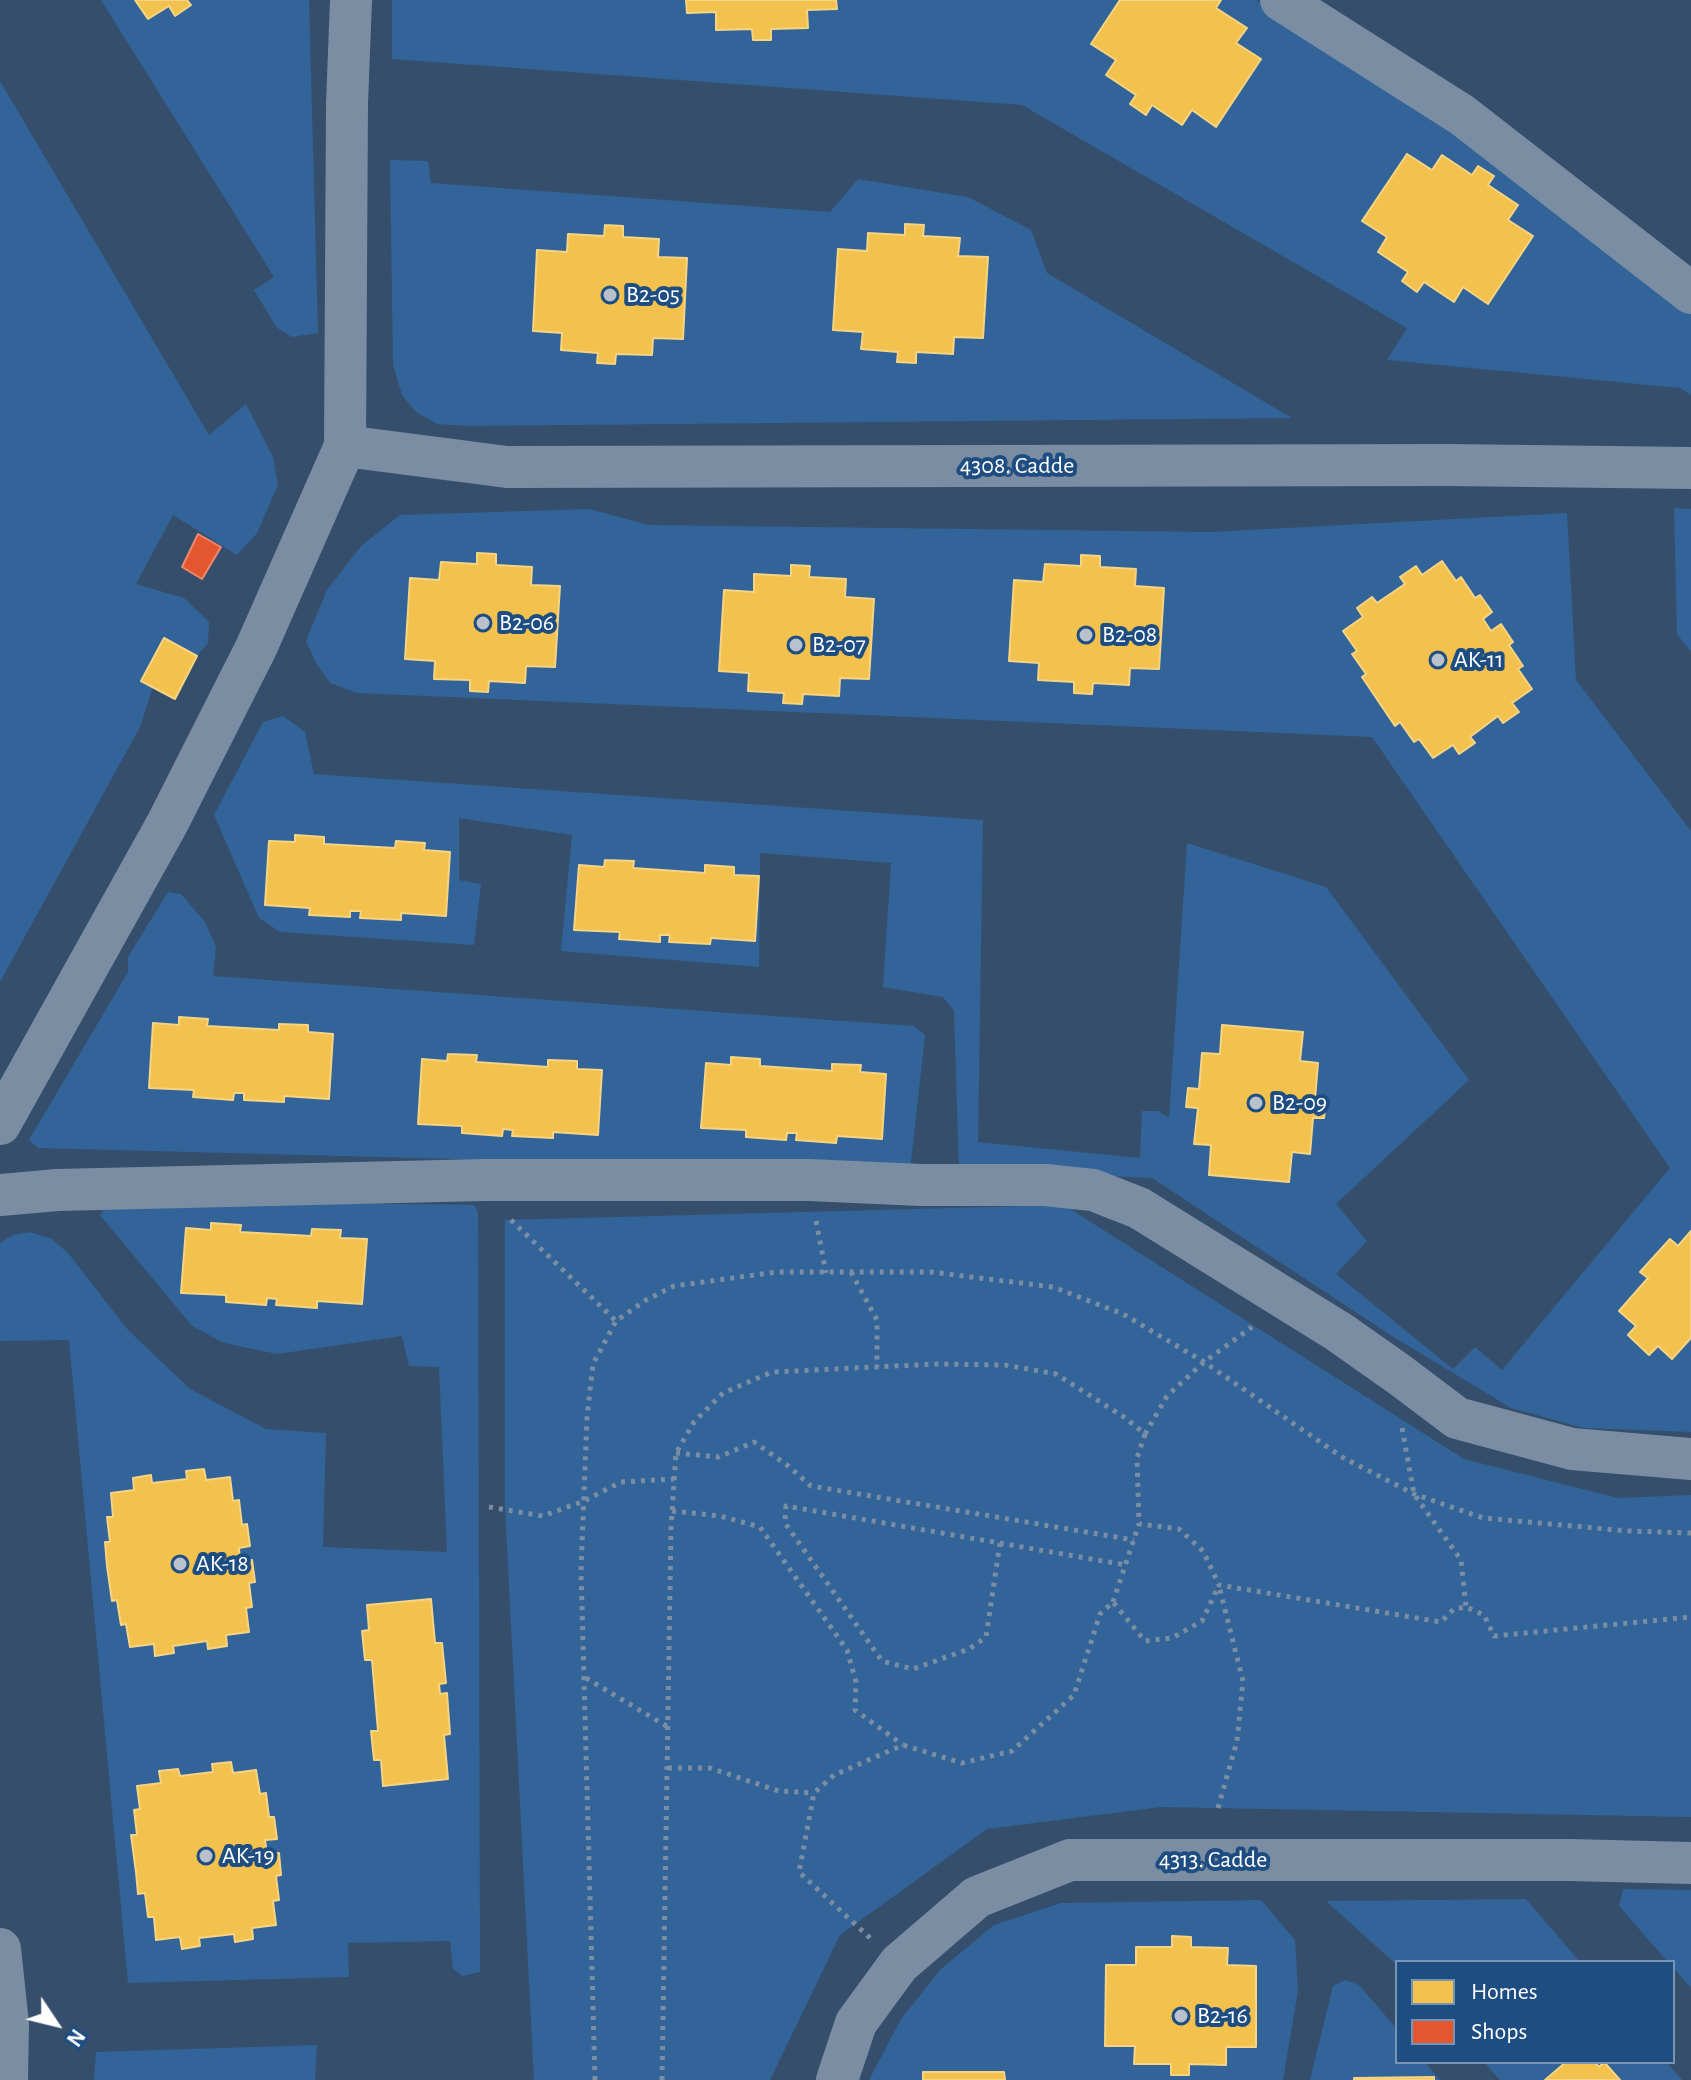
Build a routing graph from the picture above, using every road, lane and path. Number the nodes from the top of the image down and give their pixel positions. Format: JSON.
{"nodes":[{"id":1,"x":351,"y":0,"type":"edge"},
{"id":2,"x":1281,"y":0,"type":"edge"},
{"id":3,"x":1691,"y":293,"type":"edge"},
{"id":4,"x":345,"y":446,"type":"junction"},
{"id":5,"x":1691,"y":468,"type":"edge"},
{"id":6,"x":0,"y":1124,"type":"edge"},
{"id":7,"x":501,"y":1180,"type":"junction"},
{"id":8,"x":809,"y":1180,"type":"junction"},
{"id":9,"x":0,"y":1195,"type":"edge"},
{"id":10,"x":851,"y":1272,"type":"junction"},
{"id":11,"x":826,"y":1273,"type":"junction"},
{"id":12,"x":1289,"y":1301,"type":"junction"},
{"id":13,"x":616,"y":1321,"type":"junction"},
{"id":14,"x":1204,"y":1362,"type":"junction"},
{"id":15,"x":877,"y":1367,"type":"junction"},
{"id":16,"x":1400,"y":1375,"type":"junction"},
{"id":17,"x":1145,"y":1434,"type":"junction"},
{"id":18,"x":676,"y":1453,"type":"junction"},
{"id":19,"x":1691,"y":1459,"type":"edge"},
{"id":20,"x":674,"y":1479,"type":"junction"},
{"id":21,"x":1414,"y":1494,"type":"junction"},
{"id":22,"x":584,"y":1501,"type":"junction"},
{"id":23,"x":489,"y":1507,"type":"dead end"},
{"id":24,"x":672,"y":1511,"type":"junction"},
{"id":25,"x":1139,"y":1524,"type":"junction"},
{"id":26,"x":1691,"y":1533,"type":"edge"},
{"id":27,"x":1134,"y":1540,"type":"junction"},
{"id":28,"x":1000,"y":1543,"type":"junction"},
{"id":29,"x":1126,"y":1565,"type":"junction"},
{"id":30,"x":1219,"y":1585,"type":"junction"},
{"id":31,"x":1113,"y":1602,"type":"junction"},
{"id":32,"x":1466,"y":1607,"type":"junction"},
{"id":33,"x":1691,"y":1617,"type":"edge"},
{"id":34,"x":585,"y":1677,"type":"junction"},
{"id":35,"x":668,"y":1727,"type":"junction"},
{"id":36,"x":903,"y":1745,"type":"junction"},
{"id":37,"x":668,"y":1768,"type":"junction"},
{"id":38,"x":814,"y":1793,"type":"junction"},
{"id":39,"x":1218,"y":1808,"type":"dead end"},
{"id":40,"x":1691,"y":1863,"type":"edge"},
{"id":41,"x":0,"y":1949,"type":"edge"},
{"id":42,"x":899,"y":1964,"type":"junction"},
{"id":43,"x":7,"y":2080,"type":"edge"},
{"id":44,"x":595,"y":2080,"type":"edge"},
{"id":45,"x":662,"y":2080,"type":"edge"},
{"id":46,"x":837,"y":2080,"type":"edge"}],
"edges":[{"from":1,"to":4,"type":"street"},
{"from":2,"to":3,"type":"street"},
{"from":4,"to":5,"type":"street","name":"4308. Cadde"},
{"from":4,"to":6,"type":"street"},
{"from":7,"to":8,"type":"street"},
{"from":7,"to":9,"type":"street"},
{"from":7,"to":13,"type":"path"},
{"from":8,"to":11,"type":"path"},
{"from":8,"to":12,"type":"street"},
{"from":10,"to":11,"type":"path"},
{"from":10,"to":14,"type":"path"},
{"from":10,"to":15,"type":"path"},
{"from":11,"to":13,"type":"path"},
{"from":12,"to":14,"type":"path"},
{"from":12,"to":16,"type":"street"},
{"from":13,"to":22,"type":"path"},
{"from":14,"to":17,"type":"path"},
{"from":14,"to":21,"type":"path"},
{"from":15,"to":17,"type":"path"},
{"from":15,"to":18,"type":"path"},
{"from":16,"to":19,"type":"street"},
{"from":16,"to":21,"type":"path"},
{"from":17,"to":25,"type":"path"},
{"from":18,"to":20,"type":"path"},
{"from":18,"to":27,"type":"path"},
{"from":20,"to":22,"type":"path"},
{"from":20,"to":24,"type":"path"},
{"from":21,"to":26,"type":"path"},
{"from":21,"to":32,"type":"path"},
{"from":22,"to":23,"type":"path"},
{"from":22,"to":34,"type":"path"},
{"from":24,"to":35,"type":"path"},
{"from":24,"to":36,"type":"path"},
{"from":25,"to":27,"type":"path"},
{"from":25,"to":30,"type":"path"},
{"from":27,"to":29,"type":"path"},
{"from":28,"to":28,"type":"path"},
{"from":28,"to":29,"type":"path"},
{"from":29,"to":31,"type":"path"},
{"from":30,"to":31,"type":"path"},
{"from":30,"to":32,"type":"path"},
{"from":30,"to":39,"type":"path"},
{"from":31,"to":36,"type":"path"},
{"from":32,"to":33,"type":"path"},
{"from":34,"to":35,"type":"path"},
{"from":34,"to":44,"type":"path"},
{"from":35,"to":37,"type":"path"},
{"from":36,"to":38,"type":"path"},
{"from":37,"to":38,"type":"path"},
{"from":37,"to":45,"type":"path"},
{"from":38,"to":42,"type":"path"},
{"from":40,"to":42,"type":"street","name":"4313. Cadde"},
{"from":41,"to":43,"type":"street"},
{"from":42,"to":46,"type":"street","name":"4313. Cadde"}]}
